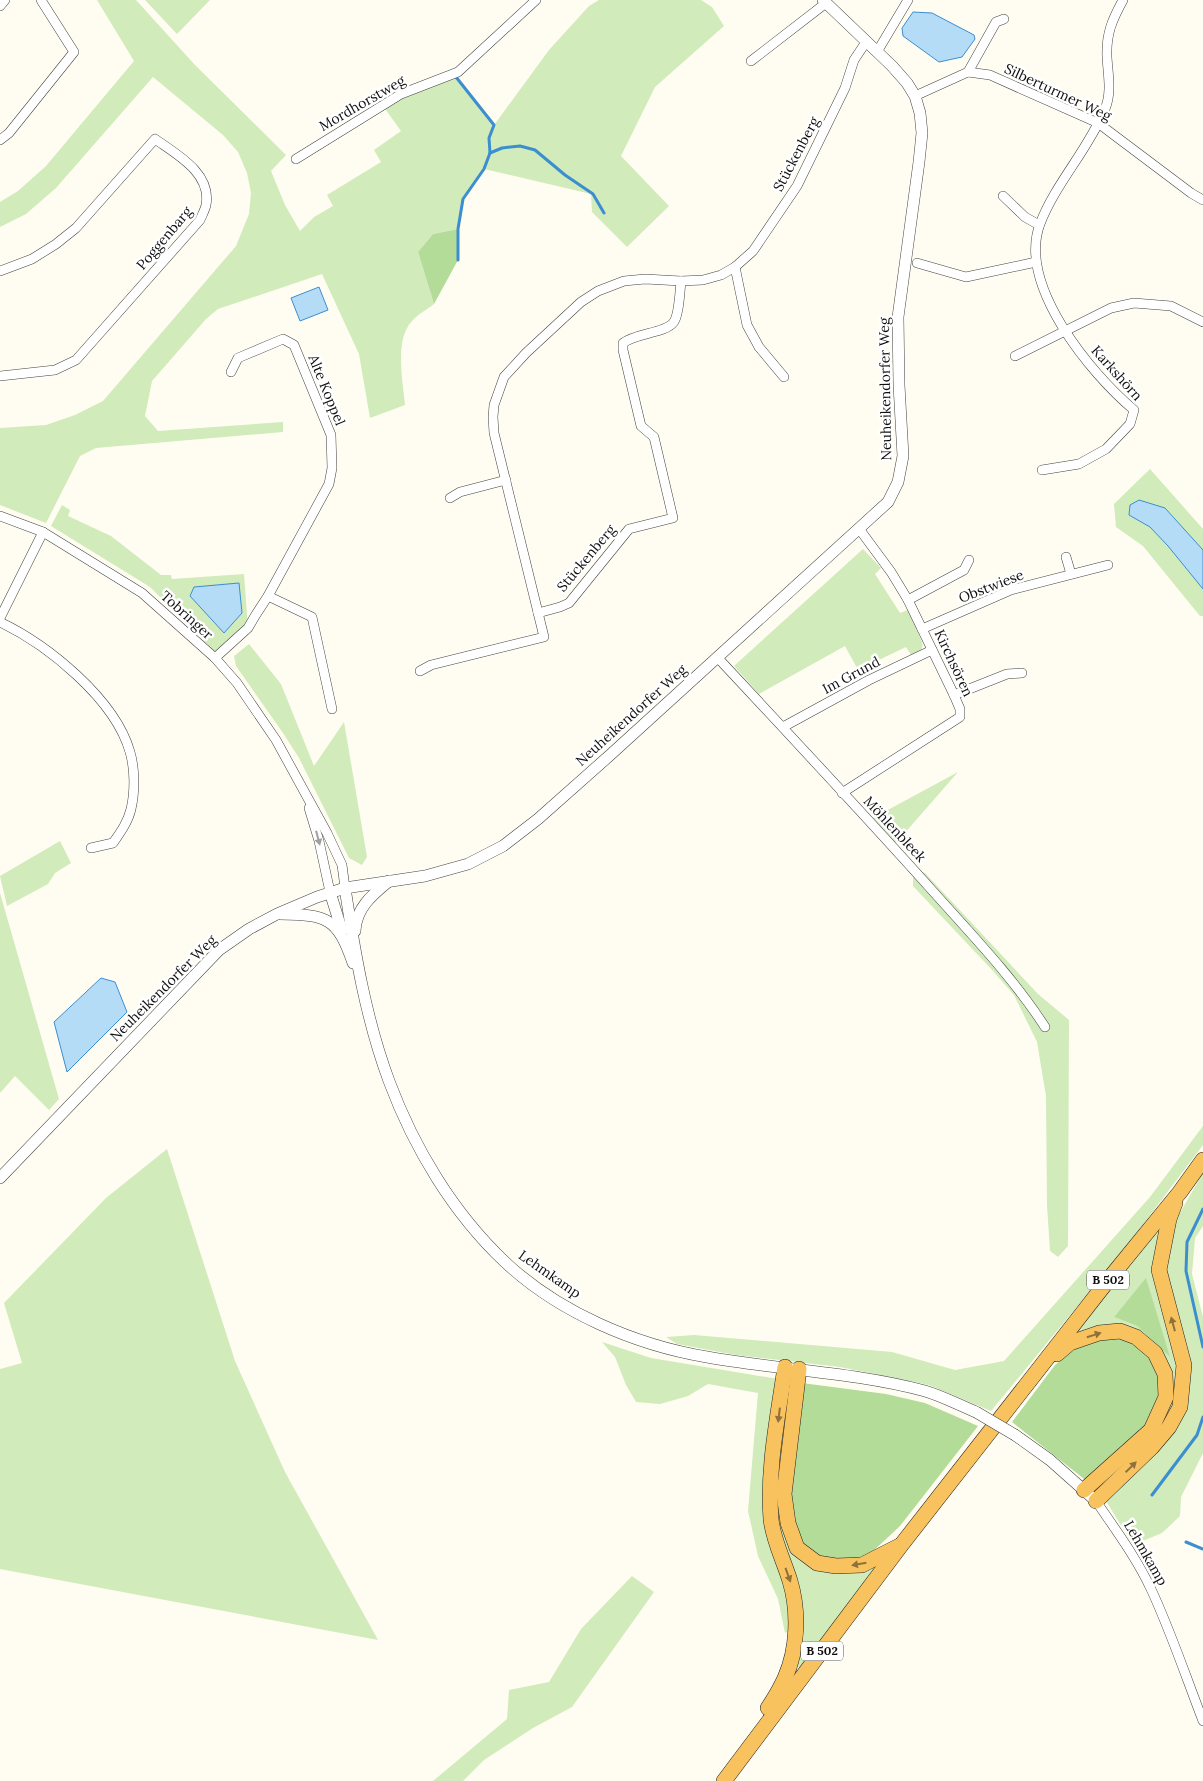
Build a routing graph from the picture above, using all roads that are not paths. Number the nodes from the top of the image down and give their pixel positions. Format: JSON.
{"nodes":[{"id":1,"x":5,"y":0,"type":"edge"},
{"id":2,"x":42,"y":0,"type":"edge"},
{"id":3,"x":536,"y":0,"type":"edge"},
{"id":4,"x":908,"y":0,"type":"edge"},
{"id":5,"x":1123,"y":0,"type":"edge"},
{"id":6,"x":824,"y":1,"type":"edge"},
{"id":7,"x":0,"y":6,"type":"edge"},
{"id":8,"x":1004,"y":19,"type":"dead end"},
{"id":9,"x":866,"y":42,"type":"junction"},
{"id":10,"x":877,"y":52,"type":"junction"},
{"id":11,"x":752,"y":61,"type":"dead end"},
{"id":12,"x":968,"y":72,"type":"junction"},
{"id":13,"x":915,"y":96,"type":"junction"},
{"id":14,"x":1098,"y":123,"type":"junction"},
{"id":15,"x":0,"y":140,"type":"edge"},
{"id":16,"x":296,"y":159,"type":"dead end"},
{"id":17,"x":1003,"y":196,"type":"dead end"},
{"id":18,"x":1203,"y":200,"type":"edge"},
{"id":19,"x":1039,"y":225,"type":"junction"},
{"id":20,"x":1036,"y":262,"type":"junction"},
{"id":21,"x":918,"y":263,"type":"dead end"},
{"id":22,"x":735,"y":268,"type":"junction"},
{"id":23,"x":0,"y":271,"type":"edge"},
{"id":24,"x":681,"y":281,"type":"junction"},
{"id":25,"x":1203,"y":322,"type":"edge"},
{"id":26,"x":1065,"y":331,"type":"junction"},
{"id":27,"x":1015,"y":356,"type":"dead end"},
{"id":28,"x":231,"y":372,"type":"dead end"},
{"id":29,"x":0,"y":376,"type":"edge"},
{"id":30,"x":784,"y":377,"type":"dead end"},
{"id":31,"x":1042,"y":470,"type":"dead end"},
{"id":32,"x":506,"y":480,"type":"junction"},
{"id":33,"x":450,"y":498,"type":"dead end"},
{"id":34,"x":0,"y":516,"type":"edge"},
{"id":35,"x":860,"y":530,"type":"junction"},
{"id":36,"x":43,"y":532,"type":"junction"},
{"id":37,"x":1066,"y":557,"type":"dead end"},
{"id":38,"x":969,"y":560,"type":"dead end"},
{"id":39,"x":1108,"y":565,"type":"dead end"},
{"id":40,"x":1071,"y":574,"type":"junction"},
{"id":41,"x":268,"y":596,"type":"junction"},
{"id":42,"x":908,"y":600,"type":"junction"},
{"id":43,"x":538,"y":613,"type":"junction"},
{"id":44,"x":0,"y":618,"type":"edge"},
{"id":45,"x":0,"y":622,"type":"edge"},
{"id":46,"x":922,"y":629,"type":"junction"},
{"id":47,"x":932,"y":650,"type":"junction"},
{"id":48,"x":717,"y":657,"type":"junction"},
{"id":49,"x":215,"y":658,"type":"junction"},
{"id":50,"x":420,"y":672,"type":"dead end"},
{"id":51,"x":1022,"y":673,"type":"dead end"},
{"id":52,"x":954,"y":695,"type":"junction"},
{"id":53,"x":332,"y":709,"type":"dead end"},
{"id":54,"x":783,"y":727,"type":"junction"},
{"id":55,"x":304,"y":791,"type":"junction"},
{"id":56,"x":842,"y":793,"type":"junction"},
{"id":57,"x":91,"y":848,"type":"dead end"},
{"id":58,"x":389,"y":881,"type":"junction"},
{"id":59,"x":346,"y":888,"type":"junction"},
{"id":60,"x":330,"y":892,"type":"junction"},
{"id":61,"x":277,"y":914,"type":"junction"},
{"id":62,"x":350,"y":943,"type":"junction"},
{"id":63,"x":1045,"y":1027,"type":"dead end"},
{"id":64,"x":1203,"y":1160,"type":"edge"},
{"id":65,"x":0,"y":1178,"type":"edge"},
{"id":66,"x":1180,"y":1192,"type":"junction"},
{"id":67,"x":792,"y":1368,"type":"junction"},
{"id":68,"x":1039,"y":1370,"type":"junction"},
{"id":69,"x":1084,"y":1490,"type":"junction"},
{"id":70,"x":1096,"y":1501,"type":"junction"},
{"id":71,"x":902,"y":1544,"type":"junction"},
{"id":72,"x":1203,"y":1721,"type":"edge"},
{"id":73,"x":741,"y":1758,"type":"junction"},
{"id":74,"x":724,"y":1781,"type":"edge"}],
"edges":[{"from":1,"to":7,"type":"street"},
{"from":2,"to":15,"type":"street"},
{"from":3,"to":16,"type":"street","name":"Mordhorstweg"},
{"from":4,"to":10,"type":"street"},
{"from":5,"to":14,"type":"street","name":"Karkshörn"},
{"from":6,"to":9,"type":"street","name":"Neuheikendorfer Weg"},
{"from":6,"to":11,"type":"street"},
{"from":8,"to":12,"type":"street"},
{"from":9,"to":10,"type":"street","name":"Neuheikendorfer Weg"},
{"from":9,"to":22,"type":"street","name":"Stückenberg"},
{"from":10,"to":13,"type":"street","name":"Neuheikendorfer Weg"},
{"from":12,"to":13,"type":"street"},
{"from":12,"to":14,"type":"street","name":"Silberturmer Weg"},
{"from":13,"to":35,"type":"street","name":"Neuheikendorfer Weg"},
{"from":14,"to":18,"type":"street","name":"Silberturmer Weg"},
{"from":14,"to":19,"type":"street","name":"Karkshörn"},
{"from":17,"to":19,"type":"street"},
{"from":19,"to":20,"type":"street","name":"Karkshörn"},
{"from":20,"to":21,"type":"street"},
{"from":20,"to":26,"type":"street","name":"Karkshörn"},
{"from":22,"to":24,"type":"street","name":"Stückenberg"},
{"from":22,"to":30,"type":"street"},
{"from":23,"to":29,"type":"street","name":"Poggenbarg"},
{"from":24,"to":32,"type":"street","name":"Stückenberg"},
{"from":24,"to":43,"type":"street","name":"Stückenberg"},
{"from":25,"to":26,"type":"street"},
{"from":26,"to":27,"type":"street"},
{"from":26,"to":31,"type":"street","name":"Karkshörn"},
{"from":28,"to":41,"type":"street","name":"Alte Koppel"},
{"from":32,"to":33,"type":"street"},
{"from":32,"to":43,"type":"street","name":"Stückenberg"},
{"from":34,"to":36,"type":"street","name":"Tobringer"},
{"from":35,"to":42,"type":"street","name":"Kirchsören"},
{"from":35,"to":48,"type":"street","name":"Neuheikendorfer Weg"},
{"from":36,"to":44,"type":"street"},
{"from":36,"to":49,"type":"street","name":"Tobringer"},
{"from":37,"to":40,"type":"street"},
{"from":38,"to":42,"type":"street"},
{"from":39,"to":40,"type":"street","name":"Obstwiese"},
{"from":40,"to":46,"type":"street","name":"Obstwiese"},
{"from":41,"to":49,"type":"street","name":"Alte Koppel"},
{"from":41,"to":53,"type":"street"},
{"from":42,"to":46,"type":"street","name":"Kirchsören"},
{"from":43,"to":50,"type":"street","name":"Stückenberg"},
{"from":45,"to":57,"type":"street"},
{"from":46,"to":47,"type":"street","name":"Kirchsören"},
{"from":47,"to":52,"type":"street","name":"Kirchsören"},
{"from":47,"to":54,"type":"street","name":"Im Grund"},
{"from":48,"to":54,"type":"street","name":"Möhlenbleek"},
{"from":48,"to":58,"type":"street","name":"Neuheikendorfer Weg"},
{"from":49,"to":55,"type":"street","name":"Tobringer"},
{"from":51,"to":52,"type":"street"},
{"from":52,"to":56,"type":"street","name":"Kirchsören"},
{"from":54,"to":56,"type":"street","name":"Möhlenbleek"},
{"from":55,"to":59,"type":"street","name":"Tobringer"},
{"from":55,"to":60,"type":"street","name":"Tobringer","one_way":true},
{"from":56,"to":63,"type":"street","name":"Möhlenbleek"},
{"from":58,"to":59,"type":"street","name":"Neuheikendorfer Weg"},
{"from":58,"to":62,"type":"street"},
{"from":59,"to":60,"type":"street","name":"Neuheikendorfer Weg"},
{"from":59,"to":62,"type":"street"},
{"from":60,"to":61,"type":"street","name":"Neuheikendorfer Weg"},
{"from":60,"to":62,"type":"street"},
{"from":61,"to":62,"type":"street"},
{"from":61,"to":65,"type":"street","name":"Neuheikendorfer Weg"},
{"from":62,"to":67,"type":"street","name":"Lehmkamp"},
{"from":64,"to":66,"type":"highway","number":"B 502"},
{"from":66,"to":68,"type":"highway","number":"B 502"},
{"from":70,"to":66,"type":"highway","one_way":true},
{"from":67,"to":69,"type":"street","name":"Lehmkamp","bridge":true},
{"from":71,"to":67,"type":"highway","one_way":true},
{"from":67,"to":73,"type":"highway","one_way":true},
{"from":68,"to":69,"type":"highway","one_way":true},
{"from":68,"to":71,"type":"highway","number":"B 502"},
{"from":69,"to":70,"type":"street","name":"Lehmkamp"},
{"from":70,"to":72,"type":"street","name":"Lehmkamp"},
{"from":71,"to":73,"type":"highway","number":"B 502"},
{"from":73,"to":74,"type":"highway","number":"B 502"}]}
